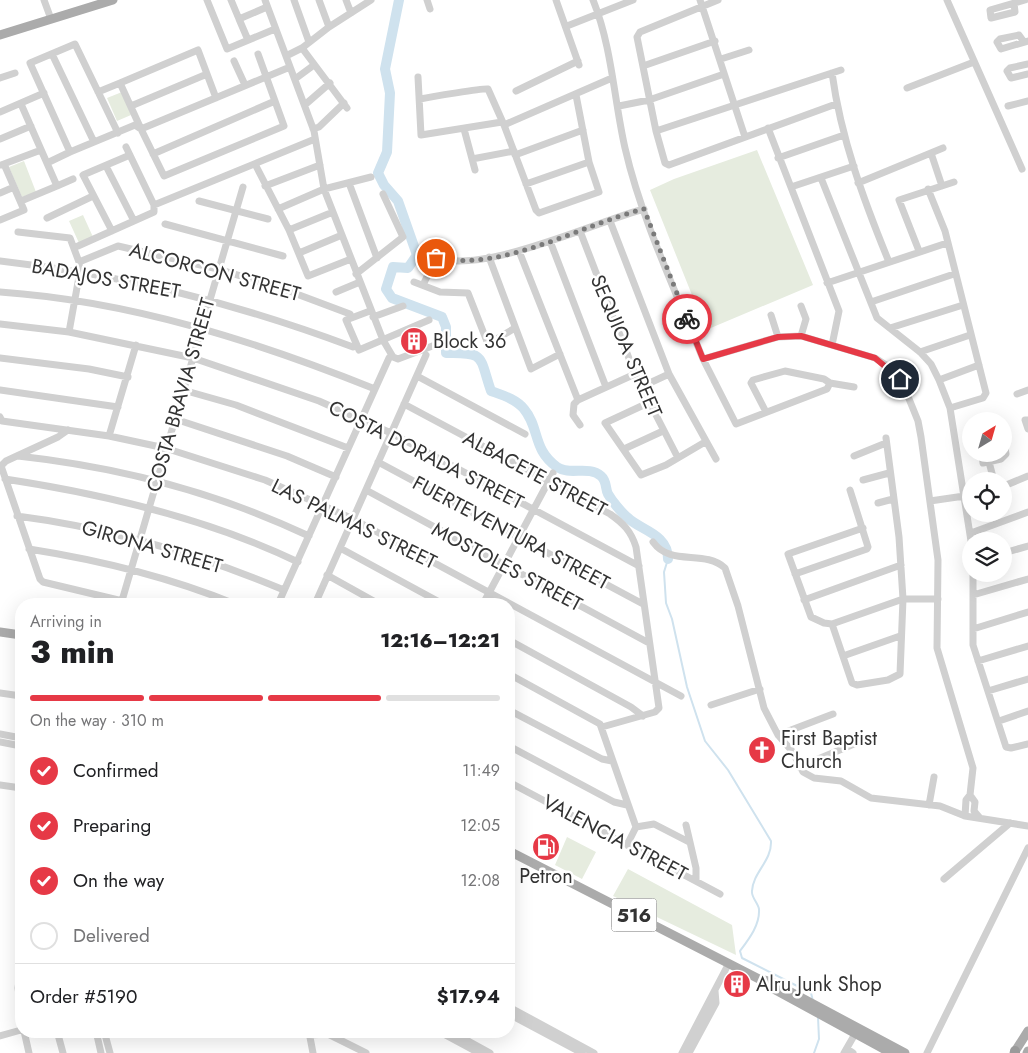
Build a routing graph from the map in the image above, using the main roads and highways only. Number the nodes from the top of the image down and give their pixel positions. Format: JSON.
{"nodes":[{"id":1,"x":113,"y":0,"type":"edge"},
{"id":2,"x":0,"y":34,"type":"edge"},
{"id":3,"x":0,"y":632,"type":"edge"},
{"id":4,"x":15,"y":634,"type":"edge"},
{"id":5,"x":515,"y":854,"type":"edge"},
{"id":6,"x":824,"y":1013,"type":"junction"},
{"id":7,"x":1028,"y":1031,"type":"edge"},
{"id":8,"x":1028,"y":1038,"type":"edge"},
{"id":9,"x":1015,"y":1052,"type":"edge"},
{"id":10,"x":891,"y":1053,"type":"edge"},
{"id":11,"x":905,"y":1053,"type":"edge"}],
"edges":[{"from":1,"to":2,"type":"main road"},
{"from":3,"to":4,"type":"main road"},
{"from":5,"to":6,"type":"main road","number":"516"},
{"from":6,"to":10,"type":"main road","number":"516"},
{"from":6,"to":11,"type":"main road","number":"516"},
{"from":7,"to":9,"type":"main road"},
{"from":8,"to":9,"type":"main road"}]}
